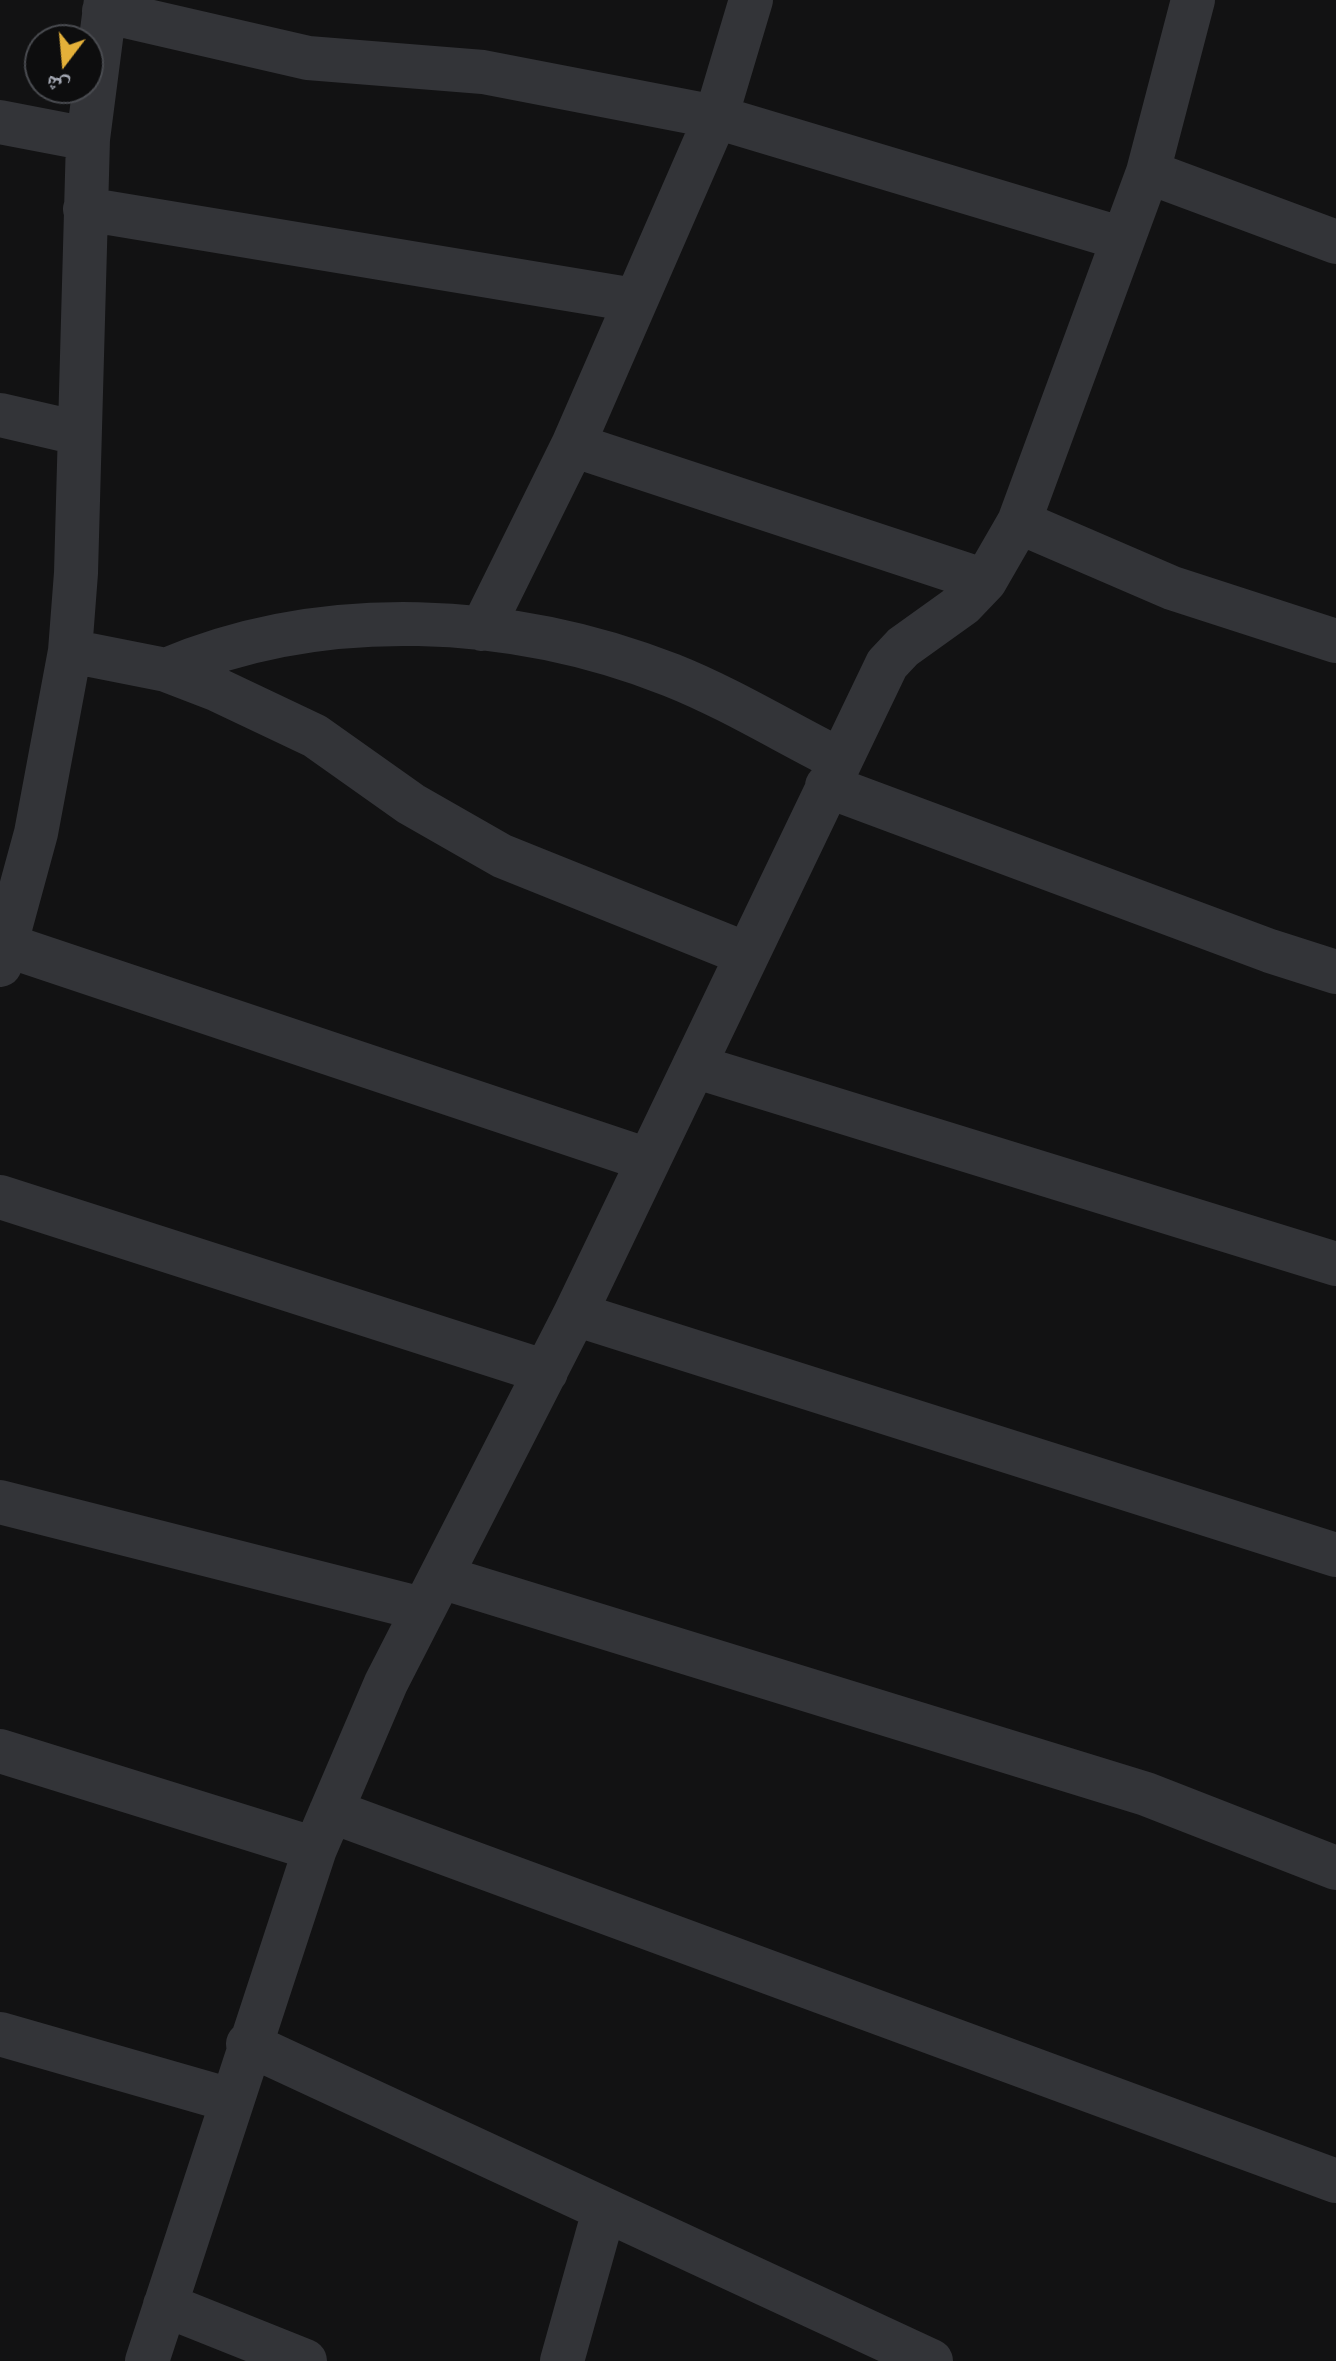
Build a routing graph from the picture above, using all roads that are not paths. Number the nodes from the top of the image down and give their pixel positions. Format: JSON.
{"nodes":[{"id":1,"x":751,"y":0,"type":"edge"},
{"id":2,"x":1193,"y":0,"type":"edge"},
{"id":3,"x":105,"y":6,"type":"edge"},
{"id":4,"x":716,"y":117,"type":"junction"},
{"id":5,"x":0,"y":122,"type":"edge"},
{"id":6,"x":88,"y":139,"type":"junction"},
{"id":7,"x":1148,"y":172,"type":"junction"},
{"id":8,"x":85,"y":209,"type":"junction"},
{"id":9,"x":1123,"y":239,"type":"junction"},
{"id":10,"x":1336,"y":242,"type":"edge"},
{"id":11,"x":634,"y":300,"type":"junction"},
{"id":12,"x":0,"y":415,"type":"edge"},
{"id":13,"x":78,"y":433,"type":"junction"},
{"id":14,"x":573,"y":445,"type":"junction"},
{"id":15,"x":1019,"y":522,"type":"junction"},
{"id":16,"x":985,"y":581,"type":"junction"},
{"id":17,"x":482,"y":629,"type":"junction"},
{"id":18,"x":1336,"y":641,"type":"edge"},
{"id":19,"x":70,"y":651,"type":"junction"},
{"id":20,"x":166,"y":670,"type":"junction"},
{"id":21,"x":834,"y":773,"type":"junction"},
{"id":22,"x":2,"y":951,"type":"edge"},
{"id":23,"x":746,"y":954,"type":"junction"},
{"id":24,"x":1336,"y":972,"type":"edge"},
{"id":25,"x":694,"y":1066,"type":"junction"},
{"id":26,"x":648,"y":1160,"type":"junction"},
{"id":27,"x":0,"y":1197,"type":"edge"},
{"id":28,"x":1336,"y":1264,"type":"edge"},
{"id":29,"x":575,"y":1314,"type":"junction"},
{"id":30,"x":546,"y":1372,"type":"junction"},
{"id":31,"x":0,"y":1502,"type":"edge"},
{"id":32,"x":1336,"y":1555,"type":"edge"},
{"id":33,"x":432,"y":1593,"type":"junction"},
{"id":34,"x":0,"y":1751,"type":"edge"},
{"id":35,"x":323,"y":1830,"type":"junction"},
{"id":36,"x":1336,"y":1868,"type":"edge"},
{"id":37,"x":0,"y":2034,"type":"edge"},
{"id":38,"x":248,"y":2044,"type":"junction"},
{"id":39,"x":230,"y":2100,"type":"junction"},
{"id":40,"x":1336,"y":2181,"type":"edge"},
{"id":41,"x":604,"y":2211,"type":"junction"},
{"id":42,"x":165,"y":2305,"type":"junction"},
{"id":43,"x":147,"y":2361,"type":"edge"},
{"id":44,"x":305,"y":2361,"type":"edge"},
{"id":45,"x":562,"y":2361,"type":"edge"},
{"id":46,"x":931,"y":2361,"type":"edge"}],
"edges":[{"from":1,"to":4,"type":"street"},
{"from":2,"to":7,"type":"street"},
{"from":3,"to":4,"type":"street"},
{"from":3,"to":6,"type":"street"},
{"from":4,"to":9,"type":"street"},
{"from":4,"to":11,"type":"street"},
{"from":5,"to":6,"type":"street"},
{"from":6,"to":8,"type":"street"},
{"from":7,"to":9,"type":"street"},
{"from":7,"to":10,"type":"street"},
{"from":8,"to":11,"type":"street"},
{"from":8,"to":13,"type":"street"},
{"from":9,"to":15,"type":"street"},
{"from":11,"to":14,"type":"street"},
{"from":12,"to":13,"type":"street"},
{"from":13,"to":19,"type":"street"},
{"from":14,"to":16,"type":"street"},
{"from":14,"to":17,"type":"street"},
{"from":15,"to":16,"type":"street"},
{"from":15,"to":18,"type":"street"},
{"from":16,"to":21,"type":"street"},
{"from":17,"to":20,"type":"street"},
{"from":17,"to":21,"type":"street"},
{"from":19,"to":20,"type":"street"},
{"from":19,"to":22,"type":"street"},
{"from":20,"to":23,"type":"street"},
{"from":21,"to":23,"type":"street"},
{"from":21,"to":24,"type":"street"},
{"from":22,"to":26,"type":"street"},
{"from":23,"to":25,"type":"street"},
{"from":25,"to":26,"type":"street"},
{"from":25,"to":28,"type":"street"},
{"from":26,"to":29,"type":"street"},
{"from":27,"to":30,"type":"street"},
{"from":29,"to":30,"type":"street"},
{"from":29,"to":32,"type":"street"},
{"from":30,"to":33,"type":"street"},
{"from":31,"to":33,"type":"street"},
{"from":33,"to":35,"type":"street"},
{"from":33,"to":36,"type":"street"},
{"from":34,"to":35,"type":"street"},
{"from":35,"to":38,"type":"street"},
{"from":35,"to":40,"type":"street"},
{"from":37,"to":39,"type":"street"},
{"from":38,"to":39,"type":"street"},
{"from":38,"to":41,"type":"street"},
{"from":39,"to":42,"type":"street"},
{"from":41,"to":45,"type":"street"},
{"from":41,"to":46,"type":"street"},
{"from":42,"to":43,"type":"street"},
{"from":42,"to":44,"type":"street"}]}
